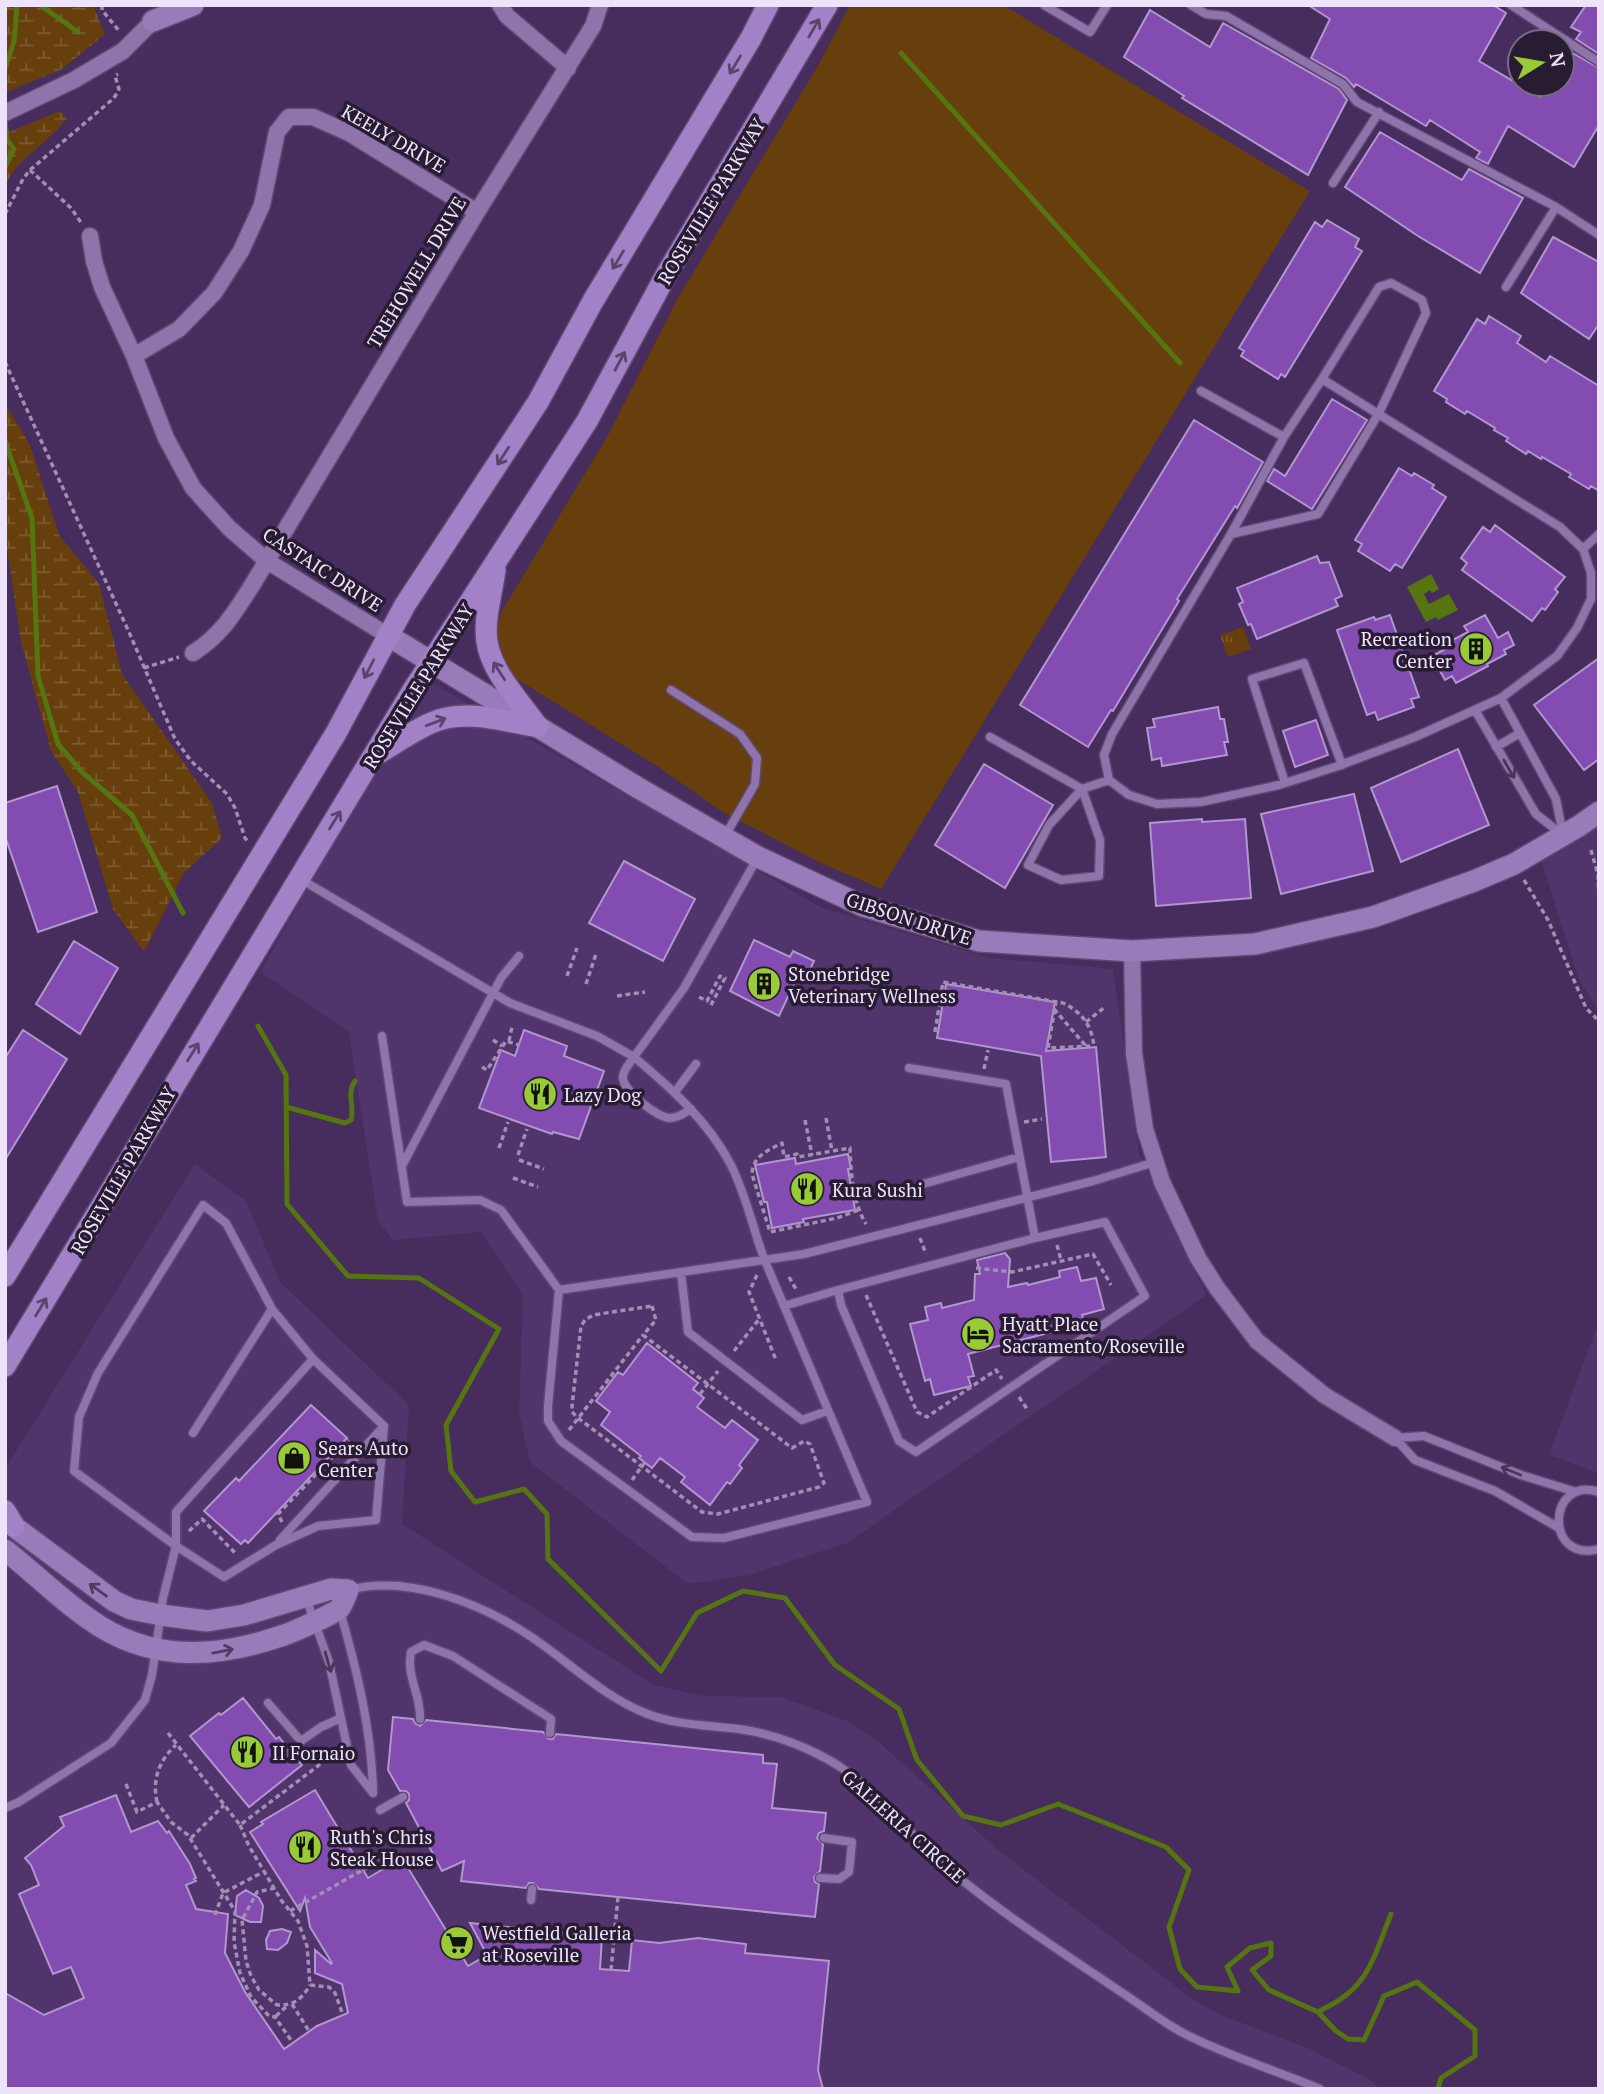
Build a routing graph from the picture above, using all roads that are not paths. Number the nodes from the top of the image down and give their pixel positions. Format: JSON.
{"nodes":[{"id":1,"x":193,"y":5,"type":"edge"},
{"id":2,"x":500,"y":5,"type":"edge"},
{"id":3,"x":600,"y":5,"type":"edge"},
{"id":4,"x":768,"y":5,"type":"edge"},
{"id":5,"x":827,"y":5,"type":"edge"},
{"id":6,"x":1044,"y":5,"type":"edge"},
{"id":7,"x":1107,"y":5,"type":"edge"},
{"id":8,"x":1191,"y":5,"type":"edge"},
{"id":9,"x":1511,"y":5,"type":"edge"},
{"id":10,"x":153,"y":20,"type":"joint"},
{"id":11,"x":1599,"y":62,"type":"edge"},
{"id":12,"x":568,"y":68,"type":"junction"},
{"id":13,"x":1379,"y":112,"type":"junction"},
{"id":14,"x":5,"y":113,"type":"edge"},
{"id":15,"x":1333,"y":183,"type":"dead end"},
{"id":16,"x":1556,"y":207,"type":"junction"},
{"id":17,"x":477,"y":212,"type":"junction"},
{"id":18,"x":1599,"y":235,"type":"edge"},
{"id":19,"x":90,"y":236,"type":"road end"},
{"id":20,"x":1506,"y":288,"type":"dead end"},
{"id":21,"x":134,"y":356,"type":"junction"},
{"id":22,"x":1322,"y":379,"type":"junction"},
{"id":23,"x":1201,"y":391,"type":"dead end"},
{"id":24,"x":1379,"y":413,"type":"junction"},
{"id":25,"x":1284,"y":437,"type":"junction"},
{"id":26,"x":1231,"y":534,"type":"junction"},
{"id":27,"x":1599,"y":534,"type":"edge"},
{"id":28,"x":1583,"y":549,"type":"junction"},
{"id":29,"x":267,"y":561,"type":"junction"},
{"id":30,"x":496,"y":565,"type":"junction"},
{"id":31,"x":1595,"y":599,"type":"edge"},
{"id":32,"x":387,"y":635,"type":"junction"},
{"id":33,"x":193,"y":653,"type":"road end"},
{"id":34,"x":430,"y":662,"type":"junction"},
{"id":35,"x":671,"y":690,"type":"dead end"},
{"id":36,"x":1501,"y":698,"type":"junction"},
{"id":37,"x":1475,"y":710,"type":"junction"},
{"id":38,"x":538,"y":727,"type":"junction"},
{"id":39,"x":1520,"y":733,"type":"junction"},
{"id":40,"x":990,"y":737,"type":"dead end"},
{"id":41,"x":1496,"y":747,"type":"junction"},
{"id":42,"x":376,"y":754,"type":"junction"},
{"id":43,"x":1342,"y":765,"type":"junction"},
{"id":44,"x":1109,"y":780,"type":"junction"},
{"id":45,"x":1285,"y":783,"type":"junction"},
{"id":46,"x":1082,"y":789,"type":"junction"},
{"id":47,"x":1599,"y":812,"type":"edge"},
{"id":48,"x":1563,"y":836,"type":"junction"},
{"id":49,"x":724,"y":839,"type":"junction"},
{"id":50,"x":758,"y":857,"type":"junction"},
{"id":51,"x":299,"y":878,"type":"junction"},
{"id":52,"x":1132,"y":950,"type":"junction"},
{"id":53,"x":519,"y":956,"type":"dead end"},
{"id":54,"x":494,"y":993,"type":"junction"},
{"id":55,"x":382,"y":1036,"type":"dead end"},
{"id":56,"x":634,"y":1057,"type":"junction"},
{"id":57,"x":696,"y":1064,"type":"dead end"},
{"id":58,"x":909,"y":1068,"type":"dead end"},
{"id":59,"x":675,"y":1092,"type":"junction"},
{"id":60,"x":691,"y":1109,"type":"junction"},
{"id":61,"x":1019,"y":1157,"type":"junction"},
{"id":62,"x":1155,"y":1162,"type":"junction"},
{"id":63,"x":402,"y":1167,"type":"junction"},
{"id":64,"x":923,"y":1184,"type":"dead end"},
{"id":65,"x":1026,"y":1197,"type":"junction"},
{"id":66,"x":1035,"y":1238,"type":"junction"},
{"id":67,"x":766,"y":1261,"type":"junction"},
{"id":68,"x":681,"y":1273,"type":"junction"},
{"id":69,"x":5,"y":1276,"type":"edge"},
{"id":70,"x":559,"y":1290,"type":"junction"},
{"id":71,"x":838,"y":1290,"type":"junction"},
{"id":72,"x":784,"y":1306,"type":"junction"},
{"id":73,"x":272,"y":1309,"type":"junction"},
{"id":74,"x":313,"y":1359,"type":"junction"},
{"id":75,"x":5,"y":1366,"type":"edge"},
{"id":76,"x":827,"y":1410,"type":"junction"},
{"id":77,"x":384,"y":1426,"type":"junction"},
{"id":78,"x":193,"y":1433,"type":"dead end"},
{"id":79,"x":1395,"y":1438,"type":"junction"},
{"id":80,"x":1599,"y":1481,"type":"edge"},
{"id":81,"x":1596,"y":1491,"type":"edge"},
{"id":82,"x":1576,"y":1492,"type":"junction"},
{"id":83,"x":8,"y":1519,"type":"edge"},
{"id":84,"x":1559,"y":1528,"type":"junction"},
{"id":85,"x":276,"y":1545,"type":"junction"},
{"id":86,"x":176,"y":1546,"type":"junction"},
{"id":87,"x":1599,"y":1549,"type":"edge"},
{"id":88,"x":5,"y":1550,"type":"edge"},
{"id":89,"x":339,"y":1590,"type":"junction"},
{"id":90,"x":306,"y":1598,"type":"junction"},
{"id":91,"x":339,"y":1610,"type":"junction"},
{"id":92,"x":160,"y":1615,"type":"junction"},
{"id":93,"x":315,"y":1620,"type":"junction"},
{"id":94,"x":156,"y":1649,"type":"junction"},
{"id":95,"x":268,"y":1703,"type":"dead end"},
{"id":96,"x":341,"y":1718,"type":"junction"},
{"id":97,"x":421,"y":1719,"type":"dead end"},
{"id":98,"x":550,"y":1733,"type":"dead end"},
{"id":99,"x":403,"y":1797,"type":"dead end"},
{"id":100,"x":5,"y":1808,"type":"edge"},
{"id":101,"x":380,"y":1810,"type":"dead end"},
{"id":102,"x":824,"y":1838,"type":"dead end"},
{"id":103,"x":820,"y":1878,"type":"dead end"},
{"id":104,"x":532,"y":1888,"type":"dead end"},
{"id":105,"x":531,"y":1900,"type":"dead end"},
{"id":106,"x":1320,"y":2089,"type":"edge"}],
"edges":[{"from":1,"to":10,"type":"street"},
{"from":2,"to":12,"type":"street"},
{"from":3,"to":12,"type":"street","name":"TREHOWELL DRIVE"},
{"from":4,"to":32,"type":"main road","one_way":true},
{"from":30,"to":5,"type":"main road","name":"ROSEVILLE PARKWAY","one_way":true},
{"from":6,"to":7,"type":"lane"},
{"from":8,"to":13,"type":"lane"},
{"from":9,"to":11,"type":"lane"},
{"from":10,"to":14,"type":"street"},
{"from":12,"to":17,"type":"street","name":"TREHOWELL DRIVE"},
{"from":13,"to":15,"type":"lane"},
{"from":13,"to":16,"type":"lane"},
{"from":16,"to":18,"type":"lane"},
{"from":16,"to":20,"type":"lane"},
{"from":17,"to":21,"type":"street","name":"KEELY DRIVE"},
{"from":17,"to":29,"type":"street","name":"TREHOWELL DRIVE"},
{"from":19,"to":21,"type":"street","name":"CASTAIC DRIVE"},
{"from":21,"to":29,"type":"street","name":"CASTAIC DRIVE"},
{"from":22,"to":24,"type":"lane"},
{"from":22,"to":24,"type":"lane"},
{"from":22,"to":25,"type":"lane"},
{"from":23,"to":25,"type":"lane"},
{"from":24,"to":26,"type":"lane"},
{"from":24,"to":28,"type":"lane"},
{"from":25,"to":26,"type":"lane"},
{"from":26,"to":44,"type":"lane"},
{"from":27,"to":28,"type":"lane"},
{"from":28,"to":31,"type":"lane"},
{"from":29,"to":32,"type":"street","name":"CASTAIC DRIVE"},
{"from":29,"to":33,"type":"street","name":"TREHOWELL DRIVE"},
{"from":30,"to":34,"type":"main road","name":"ROSEVILLE PARKWAY"},
{"from":38,"to":30,"type":"main road","one_way":true},
{"from":31,"to":36,"type":"lane"},
{"from":32,"to":34,"type":"street","name":"GIBSON DRIVE"},
{"from":32,"to":69,"type":"main road","one_way":true},
{"from":34,"to":38,"type":"street","name":"GIBSON DRIVE"},
{"from":34,"to":42,"type":"main road","name":"ROSEVILLE PARKWAY"},
{"from":35,"to":49,"type":"lane"},
{"from":36,"to":37,"type":"lane"},
{"from":36,"to":39,"type":"lane"},
{"from":37,"to":41,"type":"lane"},
{"from":37,"to":43,"type":"lane"},
{"from":42,"to":38,"type":"main road","one_way":true},
{"from":38,"to":49,"type":"street","name":"GIBSON DRIVE"},
{"from":39,"to":41,"type":"lane"},
{"from":39,"to":48,"type":"lane"},
{"from":40,"to":46,"type":"lane"},
{"from":41,"to":48,"type":"lane","one_way":true},
{"from":51,"to":42,"type":"main road","name":"ROSEVILLE PARKWAY","one_way":true},
{"from":43,"to":45,"type":"lane"},
{"from":43,"to":45,"type":"lane"},
{"from":44,"to":45,"type":"lane"},
{"from":44,"to":46,"type":"lane"},
{"from":46,"to":46,"type":"lane"},
{"from":47,"to":48,"type":"street","name":"GIBSON DRIVE"},
{"from":48,"to":52,"type":"street","name":"GIBSON DRIVE"},
{"from":49,"to":50,"type":"street","name":"GIBSON DRIVE"},
{"from":50,"to":52,"type":"street","name":"GIBSON DRIVE"},
{"from":50,"to":56,"type":"lane"},
{"from":51,"to":54,"type":"lane"},
{"from":75,"to":51,"type":"main road","name":"ROSEVILLE PARKWAY","one_way":true},
{"from":52,"to":62,"type":"street"},
{"from":53,"to":54,"type":"lane"},
{"from":54,"to":56,"type":"lane"},
{"from":54,"to":63,"type":"lane"},
{"from":55,"to":63,"type":"lane"},
{"from":56,"to":59,"type":"lane"},
{"from":56,"to":60,"type":"lane"},
{"from":57,"to":59,"type":"lane"},
{"from":58,"to":61,"type":"lane"},
{"from":59,"to":60,"type":"lane"},
{"from":60,"to":67,"type":"lane"},
{"from":61,"to":64,"type":"lane"},
{"from":61,"to":65,"type":"lane"},
{"from":62,"to":65,"type":"lane"},
{"from":62,"to":79,"type":"street"},
{"from":63,"to":70,"type":"lane"},
{"from":65,"to":66,"type":"lane"},
{"from":65,"to":67,"type":"lane"},
{"from":66,"to":71,"type":"lane"},
{"from":66,"to":71,"type":"lane"},
{"from":67,"to":68,"type":"lane"},
{"from":67,"to":72,"type":"lane"},
{"from":68,"to":70,"type":"lane"},
{"from":68,"to":76,"type":"lane"},
{"from":70,"to":76,"type":"lane"},
{"from":71,"to":72,"type":"lane"},
{"from":72,"to":76,"type":"lane"},
{"from":73,"to":74,"type":"lane"},
{"from":73,"to":78,"type":"lane"},
{"from":73,"to":86,"type":"lane"},
{"from":74,"to":77,"type":"lane"},
{"from":74,"to":86,"type":"lane"},
{"from":77,"to":85,"type":"lane"},
{"from":77,"to":85,"type":"lane"},
{"from":82,"to":79,"type":"lane","one_way":true},
{"from":79,"to":84,"type":"lane"},
{"from":80,"to":81,"type":"lane"},
{"from":81,"to":82,"type":"lane"},
{"from":82,"to":84,"type":"lane"},
{"from":92,"to":83,"type":"street","name":"GALLERIA CIRCLE","one_way":true},
{"from":84,"to":87,"type":"lane"},
{"from":85,"to":86,"type":"lane"},
{"from":86,"to":92,"type":"lane"},
{"from":88,"to":94,"type":"street"},
{"from":89,"to":90,"type":"street","name":"GALLERIA CIRCLE"},
{"from":89,"to":91,"type":"street"},
{"from":89,"to":106,"type":"lane","name":"GALLERIA CIRCLE"},
{"from":90,"to":92,"type":"street","name":"GALLERIA CIRCLE"},
{"from":90,"to":93,"type":"lane"},
{"from":91,"to":93,"type":"street"},
{"from":91,"to":96,"type":"lane"},
{"from":92,"to":94,"type":"lane"},
{"from":94,"to":93,"type":"street","one_way":true},
{"from":93,"to":96,"type":"lane","one_way":true},
{"from":94,"to":100,"type":"lane"},
{"from":95,"to":96,"type":"lane"},
{"from":97,"to":98,"type":"lane"},
{"from":99,"to":101,"type":"lane"},
{"from":102,"to":103,"type":"lane"},
{"from":104,"to":105,"type":"lane"}]}
